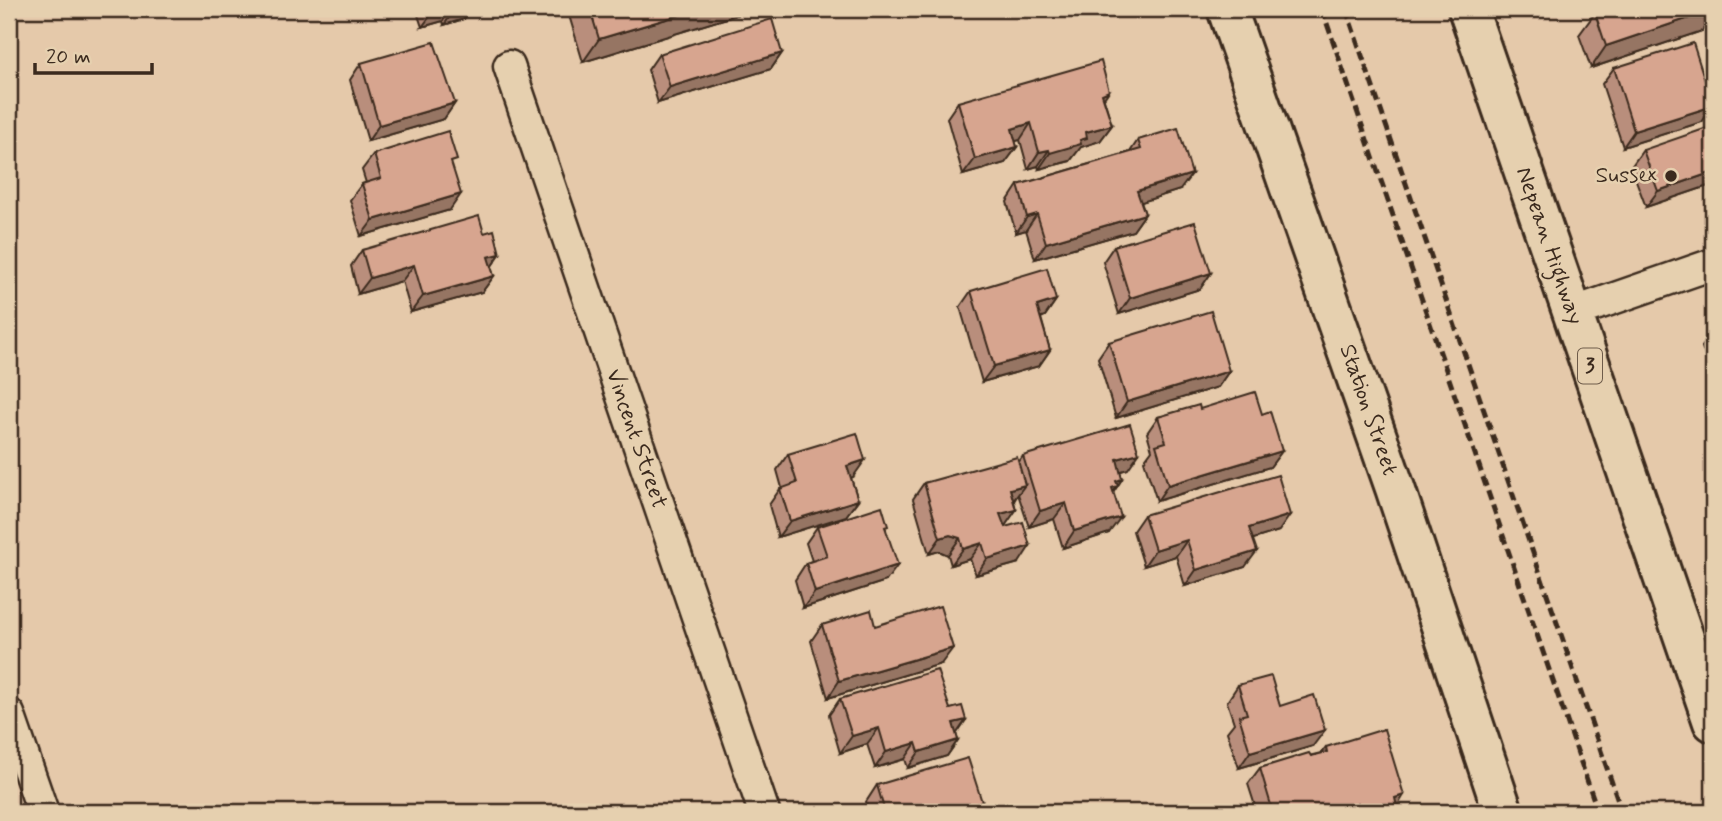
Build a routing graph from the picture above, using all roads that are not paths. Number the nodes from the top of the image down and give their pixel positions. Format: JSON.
{"nodes":[{"id":1,"x":1227,"y":9,"type":"edge"},
{"id":2,"x":1468,"y":9,"type":"edge"},
{"id":3,"x":509,"y":66,"type":"dead end"},
{"id":4,"x":1713,"y":264,"type":"edge"},
{"id":5,"x":1572,"y":313,"type":"junction"},
{"id":6,"x":9,"y":714,"type":"edge"},
{"id":7,"x":1713,"y":722,"type":"edge"},
{"id":8,"x":43,"y":812,"type":"edge"},
{"id":9,"x":764,"y":812,"type":"edge"},
{"id":10,"x":1503,"y":812,"type":"edge"}],
"edges":[{"from":1,"to":10,"type":"main road","name":"Station Street"},
{"from":2,"to":5,"type":"main road","name":"Nepean Highway","number":"3"},
{"from":3,"to":9,"type":"street","name":"Vincent Street"},
{"from":4,"to":5,"type":"street"},
{"from":5,"to":7,"type":"main road","name":"Nepean Highway","number":"3"},
{"from":6,"to":8,"type":"street"}]}
